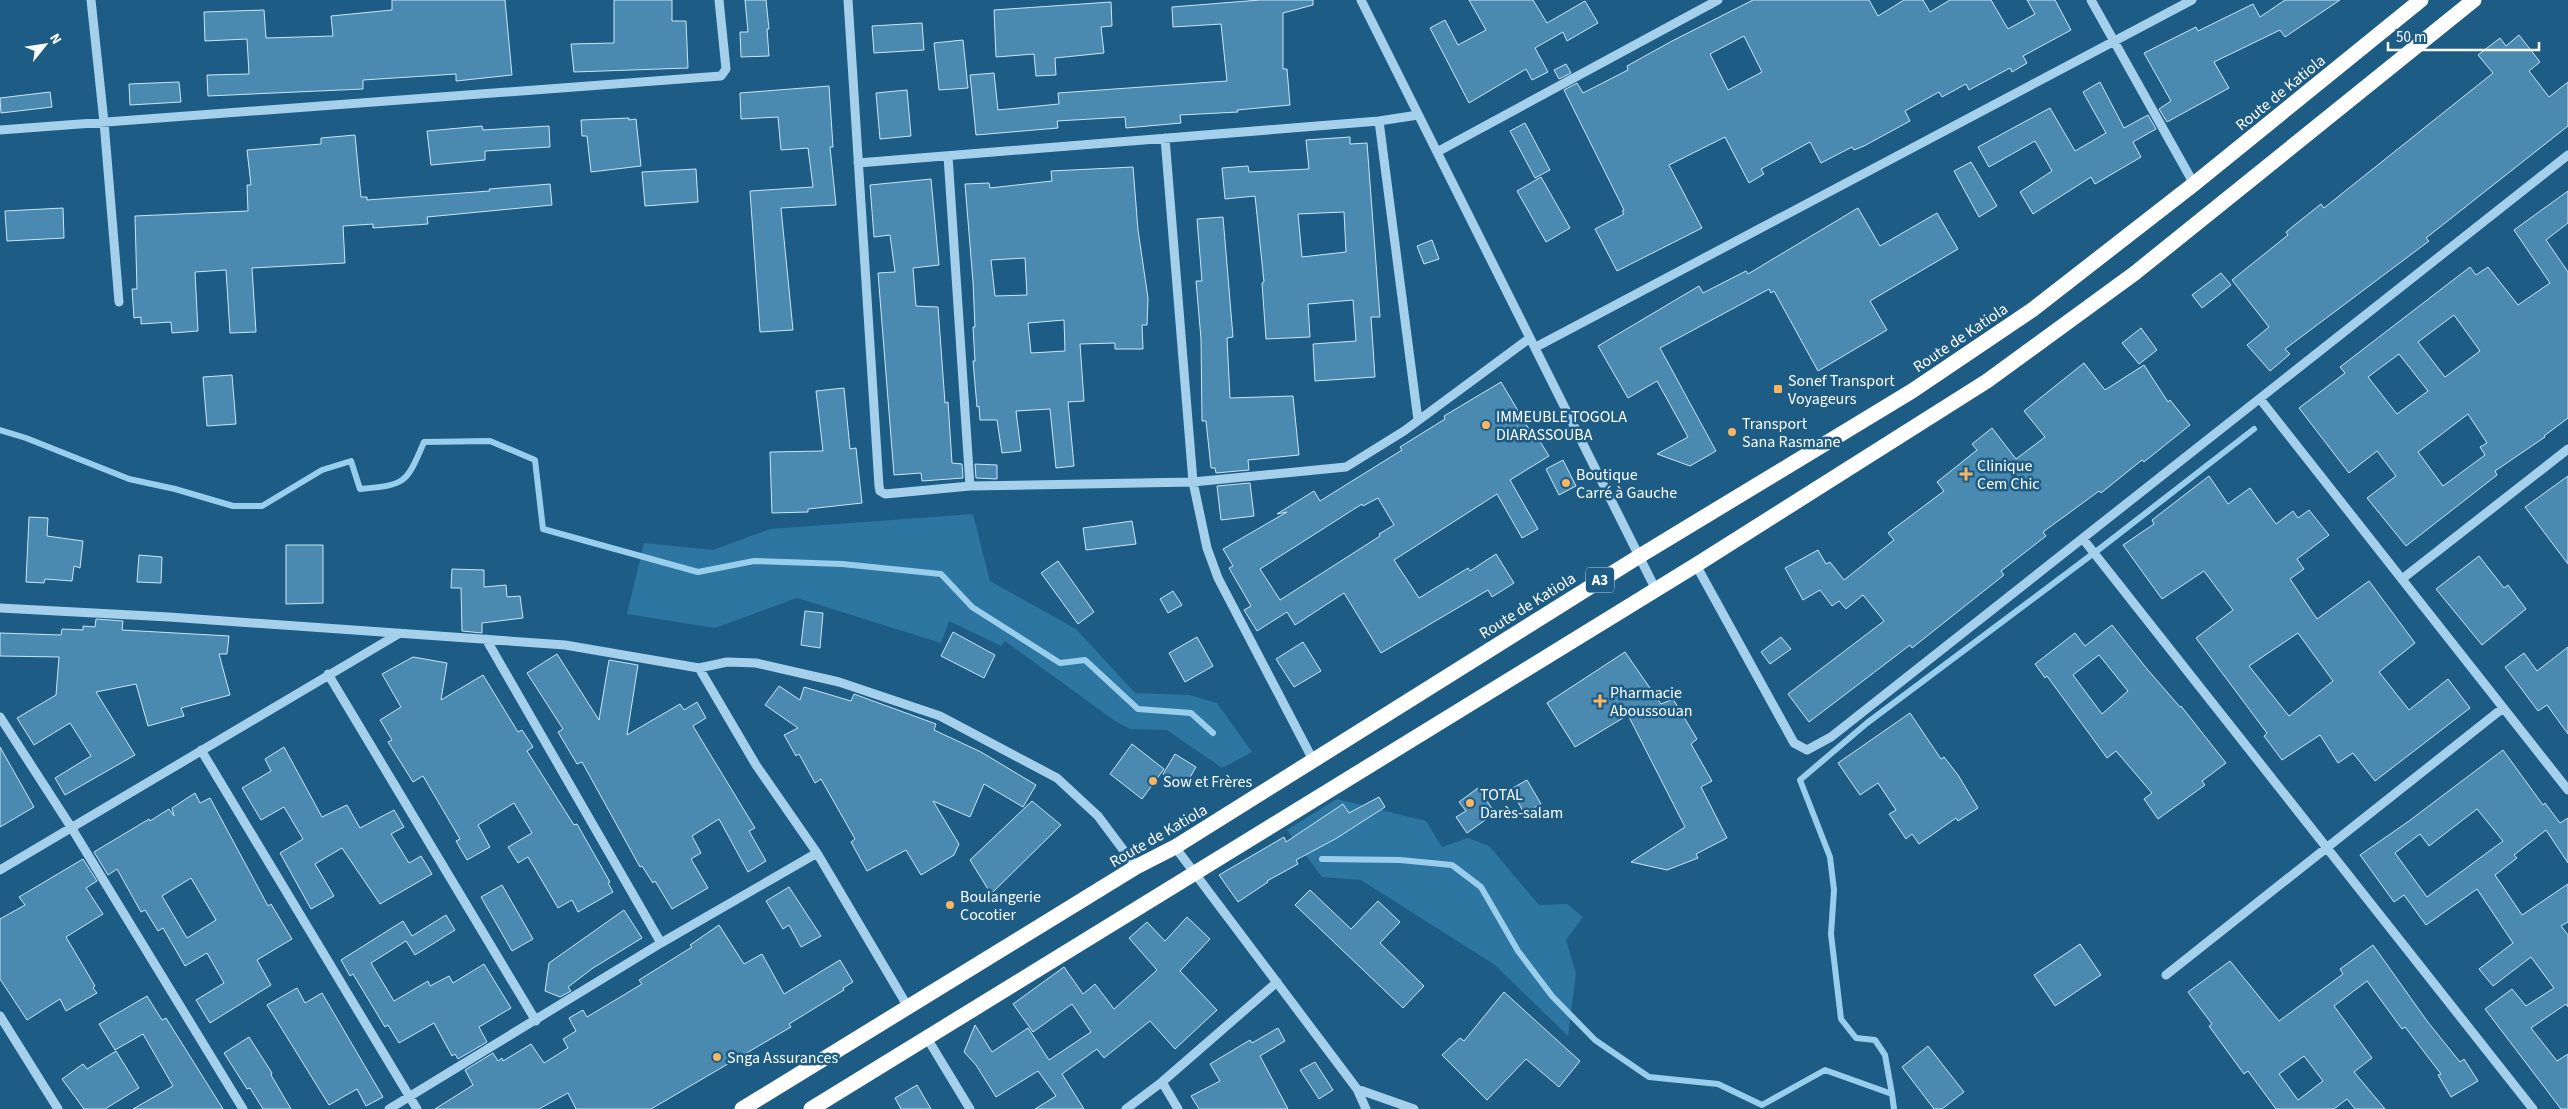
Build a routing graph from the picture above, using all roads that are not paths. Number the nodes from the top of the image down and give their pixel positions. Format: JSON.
{"nodes":[{"id":1,"x":91,"y":0,"type":"edge"},
{"id":2,"x":719,"y":0,"type":"edge"},
{"id":3,"x":848,"y":0,"type":"edge"},
{"id":4,"x":1361,"y":0,"type":"edge"},
{"id":5,"x":1718,"y":0,"type":"edge"},
{"id":6,"x":2092,"y":0,"type":"edge"},
{"id":7,"x":2192,"y":0,"type":"edge"},
{"id":8,"x":2421,"y":0,"type":"edge"},
{"id":9,"x":2474,"y":0,"type":"edge"},
{"id":10,"x":2114,"y":43,"type":"junction"},
{"id":11,"x":1418,"y":115,"type":"junction"},
{"id":12,"x":1379,"y":121,"type":"junction"},
{"id":13,"x":104,"y":122,"type":"junction"},
{"id":14,"x":0,"y":130,"type":"edge"},
{"id":15,"x":1165,"y":138,"type":"junction"},
{"id":16,"x":1437,"y":152,"type":"junction"},
{"id":17,"x":2568,"y":155,"type":"edge"},
{"id":18,"x":948,"y":156,"type":"junction"},
{"id":19,"x":858,"y":163,"type":"junction"},
{"id":20,"x":2194,"y":184,"type":"junction"},
{"id":21,"x":118,"y":302,"type":"dead end"},
{"id":22,"x":1530,"y":338,"type":"junction"},
{"id":23,"x":1536,"y":347,"type":"junction"},
{"id":24,"x":2260,"y":399,"type":"junction"},
{"id":25,"x":1418,"y":420,"type":"junction"},
{"id":26,"x":2568,"y":449,"type":"edge"},
{"id":27,"x":1193,"y":482,"type":"junction"},
{"id":28,"x":970,"y":486,"type":"junction"},
{"id":29,"x":2083,"y":539,"type":"junction"},
{"id":30,"x":1638,"y":556,"type":"junction"},
{"id":31,"x":1696,"y":565,"type":"junction"},
{"id":32,"x":2402,"y":579,"type":"junction"},
{"id":33,"x":1656,"y":590,"type":"junction"},
{"id":34,"x":0,"y":608,"type":"edge"},
{"id":35,"x":400,"y":633,"type":"junction"},
{"id":36,"x":486,"y":639,"type":"junction"},
{"id":37,"x":699,"y":668,"type":"junction"},
{"id":38,"x":328,"y":674,"type":"junction"},
{"id":39,"x":2503,"y":708,"type":"junction"},
{"id":40,"x":0,"y":717,"type":"edge"},
{"id":41,"x":201,"y":750,"type":"junction"},
{"id":42,"x":1313,"y":760,"type":"junction"},
{"id":43,"x":2568,"y":790,"type":"edge"},
{"id":44,"x":71,"y":827,"type":"junction"},
{"id":45,"x":1175,"y":847,"type":"junction"},
{"id":46,"x":2327,"y":848,"type":"junction"},
{"id":47,"x":816,"y":853,"type":"junction"},
{"id":48,"x":1136,"y":867,"type":"junction"},
{"id":49,"x":0,"y":870,"type":"edge"},
{"id":50,"x":1196,"y":874,"type":"junction"},
{"id":51,"x":661,"y":943,"type":"junction"},
{"id":52,"x":2166,"y":975,"type":"dead end"},
{"id":53,"x":1277,"y":982,"type":"junction"},
{"id":54,"x":908,"y":1007,"type":"junction"},
{"id":55,"x":0,"y":1016,"type":"edge"},
{"id":56,"x":536,"y":1021,"type":"junction"},
{"id":57,"x":927,"y":1038,"type":"junction"},
{"id":58,"x":1162,"y":1082,"type":"junction"},
{"id":59,"x":1357,"y":1089,"type":"junction"},
{"id":60,"x":409,"y":1097,"type":"junction"},
{"id":61,"x":58,"y":1109,"type":"edge"},
{"id":62,"x":243,"y":1109,"type":"edge"},
{"id":63,"x":390,"y":1109,"type":"edge"},
{"id":64,"x":417,"y":1109,"type":"edge"},
{"id":65,"x":742,"y":1109,"type":"edge"},
{"id":66,"x":810,"y":1109,"type":"edge"},
{"id":67,"x":970,"y":1109,"type":"edge"},
{"id":68,"x":1126,"y":1109,"type":"edge"},
{"id":69,"x":1178,"y":1109,"type":"edge"},
{"id":70,"x":1366,"y":1109,"type":"edge"},
{"id":71,"x":1414,"y":1109,"type":"edge"},
{"id":72,"x":2532,"y":1109,"type":"edge"}],
"edges":[{"from":1,"to":13,"type":"street"},
{"from":2,"to":13,"type":"street"},
{"from":3,"to":19,"type":"street"},
{"from":4,"to":11,"type":"street"},
{"from":5,"to":16,"type":"street"},
{"from":6,"to":10,"type":"street"},
{"from":7,"to":10,"type":"street"},
{"from":8,"to":20,"type":"highway","name":"Route de Katiola","number":"A3"},
{"from":9,"to":31,"type":"highway","number":"A3"},
{"from":10,"to":20,"type":"street"},
{"from":10,"to":23,"type":"street"},
{"from":11,"to":12,"type":"street"},
{"from":11,"to":16,"type":"street"},
{"from":12,"to":15,"type":"street"},
{"from":12,"to":25,"type":"street"},
{"from":13,"to":14,"type":"street"},
{"from":13,"to":21,"type":"street"},
{"from":15,"to":18,"type":"street"},
{"from":15,"to":27,"type":"street"},
{"from":16,"to":22,"type":"street"},
{"from":17,"to":24,"type":"street"},
{"from":18,"to":19,"type":"street"},
{"from":18,"to":28,"type":"street"},
{"from":19,"to":28,"type":"street"},
{"from":20,"to":30,"type":"highway","name":"Route de Katiola","number":"A3"},
{"from":22,"to":23,"type":"street"},
{"from":22,"to":25,"type":"street"},
{"from":23,"to":30,"type":"street"},
{"from":24,"to":29,"type":"street"},
{"from":24,"to":32,"type":"street"},
{"from":25,"to":27,"type":"street"},
{"from":26,"to":32,"type":"street"},
{"from":27,"to":28,"type":"street"},
{"from":27,"to":42,"type":"street"},
{"from":29,"to":31,"type":"street"},
{"from":29,"to":46,"type":"street"},
{"from":30,"to":33,"type":"street"},
{"from":30,"to":42,"type":"highway","name":"Route de Katiola","number":"A3"},
{"from":31,"to":33,"type":"highway","number":"A3"},
{"from":32,"to":39,"type":"street"},
{"from":33,"to":50,"type":"highway","number":"A3"},
{"from":34,"to":35,"type":"street"},
{"from":35,"to":36,"type":"street"},
{"from":35,"to":38,"type":"street"},
{"from":36,"to":37,"type":"street"},
{"from":36,"to":51,"type":"street"},
{"from":37,"to":47,"type":"street"},
{"from":37,"to":48,"type":"street"},
{"from":38,"to":41,"type":"street"},
{"from":38,"to":56,"type":"street"},
{"from":39,"to":43,"type":"street"},
{"from":39,"to":46,"type":"street"},
{"from":40,"to":44,"type":"street"},
{"from":41,"to":44,"type":"street"},
{"from":41,"to":60,"type":"street"},
{"from":42,"to":45,"type":"highway","name":"Route de Katiola","number":"A3"},
{"from":44,"to":49,"type":"street"},
{"from":44,"to":62,"type":"street"},
{"from":45,"to":48,"type":"highway","name":"Route de Katiola","number":"A3"},
{"from":45,"to":50,"type":"street"},
{"from":46,"to":52,"type":"street"},
{"from":46,"to":72,"type":"street"},
{"from":47,"to":51,"type":"street"},
{"from":47,"to":54,"type":"street"},
{"from":48,"to":54,"type":"highway","name":"Route de Katiola","number":"A3"},
{"from":50,"to":53,"type":"street"},
{"from":50,"to":57,"type":"highway","number":"A3"},
{"from":51,"to":56,"type":"street"},
{"from":53,"to":58,"type":"street"},
{"from":53,"to":59,"type":"street"},
{"from":54,"to":65,"type":"highway","name":"Route de Katiola","number":"A3"},
{"from":55,"to":61,"type":"street"},
{"from":56,"to":60,"type":"street"},
{"from":57,"to":66,"type":"highway","number":"A3"},
{"from":57,"to":67,"type":"street"},
{"from":58,"to":68,"type":"street"},
{"from":58,"to":69,"type":"street"},
{"from":59,"to":70,"type":"street"},
{"from":59,"to":71,"type":"street"},
{"from":60,"to":63,"type":"street"},
{"from":60,"to":64,"type":"street"}]}
